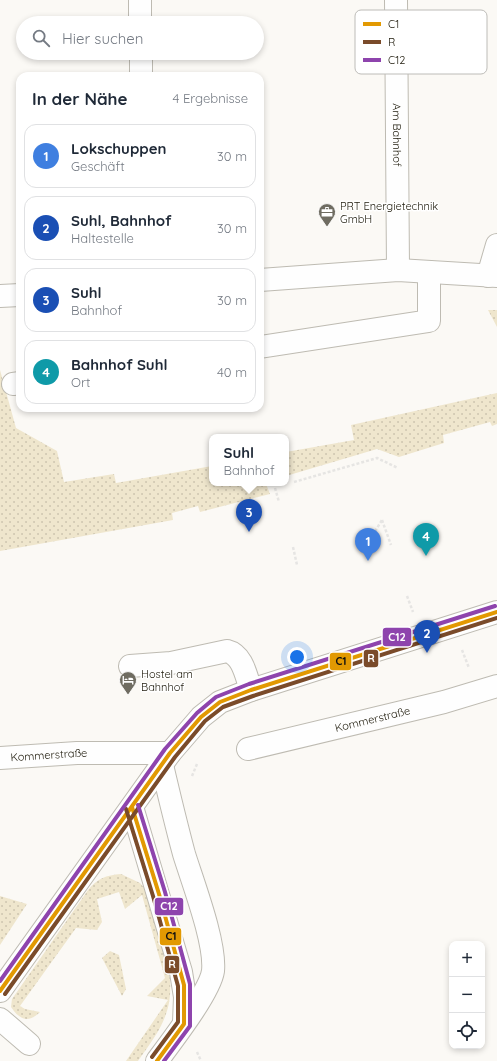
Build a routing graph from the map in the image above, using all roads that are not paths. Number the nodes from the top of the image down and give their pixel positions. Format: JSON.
{"nodes":[{"id":1,"x":140,"y":0,"type":"edge"},
{"id":2,"x":396,"y":0,"type":"edge"},
{"id":3,"x":396,"y":10,"type":"edge"},
{"id":4,"x":140,"y":16,"type":"edge"},
{"id":5,"x":141,"y":60,"type":"edge"},
{"id":6,"x":141,"y":72,"type":"edge"},
{"id":7,"x":397,"y":74,"type":"edge"},
{"id":8,"x":497,"y":245,"type":"edge"},
{"id":9,"x":398,"y":270,"type":"junction"},
{"id":10,"x":429,"y":272,"type":"junction"},
{"id":11,"x":493,"y":276,"type":"edge"},
{"id":12,"x":264,"y":280,"type":"edge"},
{"id":13,"x":16,"y":295,"type":"edge"},
{"id":14,"x":0,"y":296,"type":"edge"},
{"id":15,"x":264,"y":346,"type":"edge"},
{"id":16,"x":497,"y":612,"type":"edge"},
{"id":17,"x":130,"y":666,"type":"dead end"},
{"id":18,"x":497,"y":686,"type":"edge"},
{"id":19,"x":251,"y":690,"type":"junction"},
{"id":20,"x":248,"y":750,"type":"dead end"},
{"id":21,"x":0,"y":758,"type":"edge"},
{"id":22,"x":166,"y":759,"type":"junction"},
{"id":23,"x":132,"y":807,"type":"junction"},
{"id":24,"x":0,"y":991,"type":"edge"},
{"id":25,"x":0,"y":1019,"type":"edge"},
{"id":26,"x":184,"y":1024,"type":"junction"},
{"id":27,"x":29,"y":1044,"type":"dead end"},
{"id":28,"x":157,"y":1061,"type":"edge"}],
"edges":[{"from":1,"to":4,"type":"street"},
{"from":2,"to":3,"type":"street","name":"Am Bahnhof"},
{"from":5,"to":6,"type":"street"},
{"from":7,"to":9,"type":"street","name":"Am Bahnhof"},
{"from":8,"to":11,"type":"street"},
{"from":9,"to":10,"type":"street"},
{"from":9,"to":12,"type":"street"},
{"from":10,"to":11,"type":"street"},
{"from":10,"to":15,"type":"street"},
{"from":13,"to":14,"type":"street"},
{"from":16,"to":19,"type":"street"},
{"from":17,"to":19,"type":"street"},
{"from":18,"to":20,"type":"street","name":"Kommerstraße"},
{"from":19,"to":22,"type":"street"},
{"from":21,"to":22,"type":"street","name":"Kommerstraße"},
{"from":22,"to":23,"type":"street"},
{"from":22,"to":26,"type":"street"},
{"from":23,"to":24,"type":"street"},
{"from":23,"to":26,"type":"street"},
{"from":25,"to":27,"type":"street"},
{"from":26,"to":28,"type":"street"}]}
